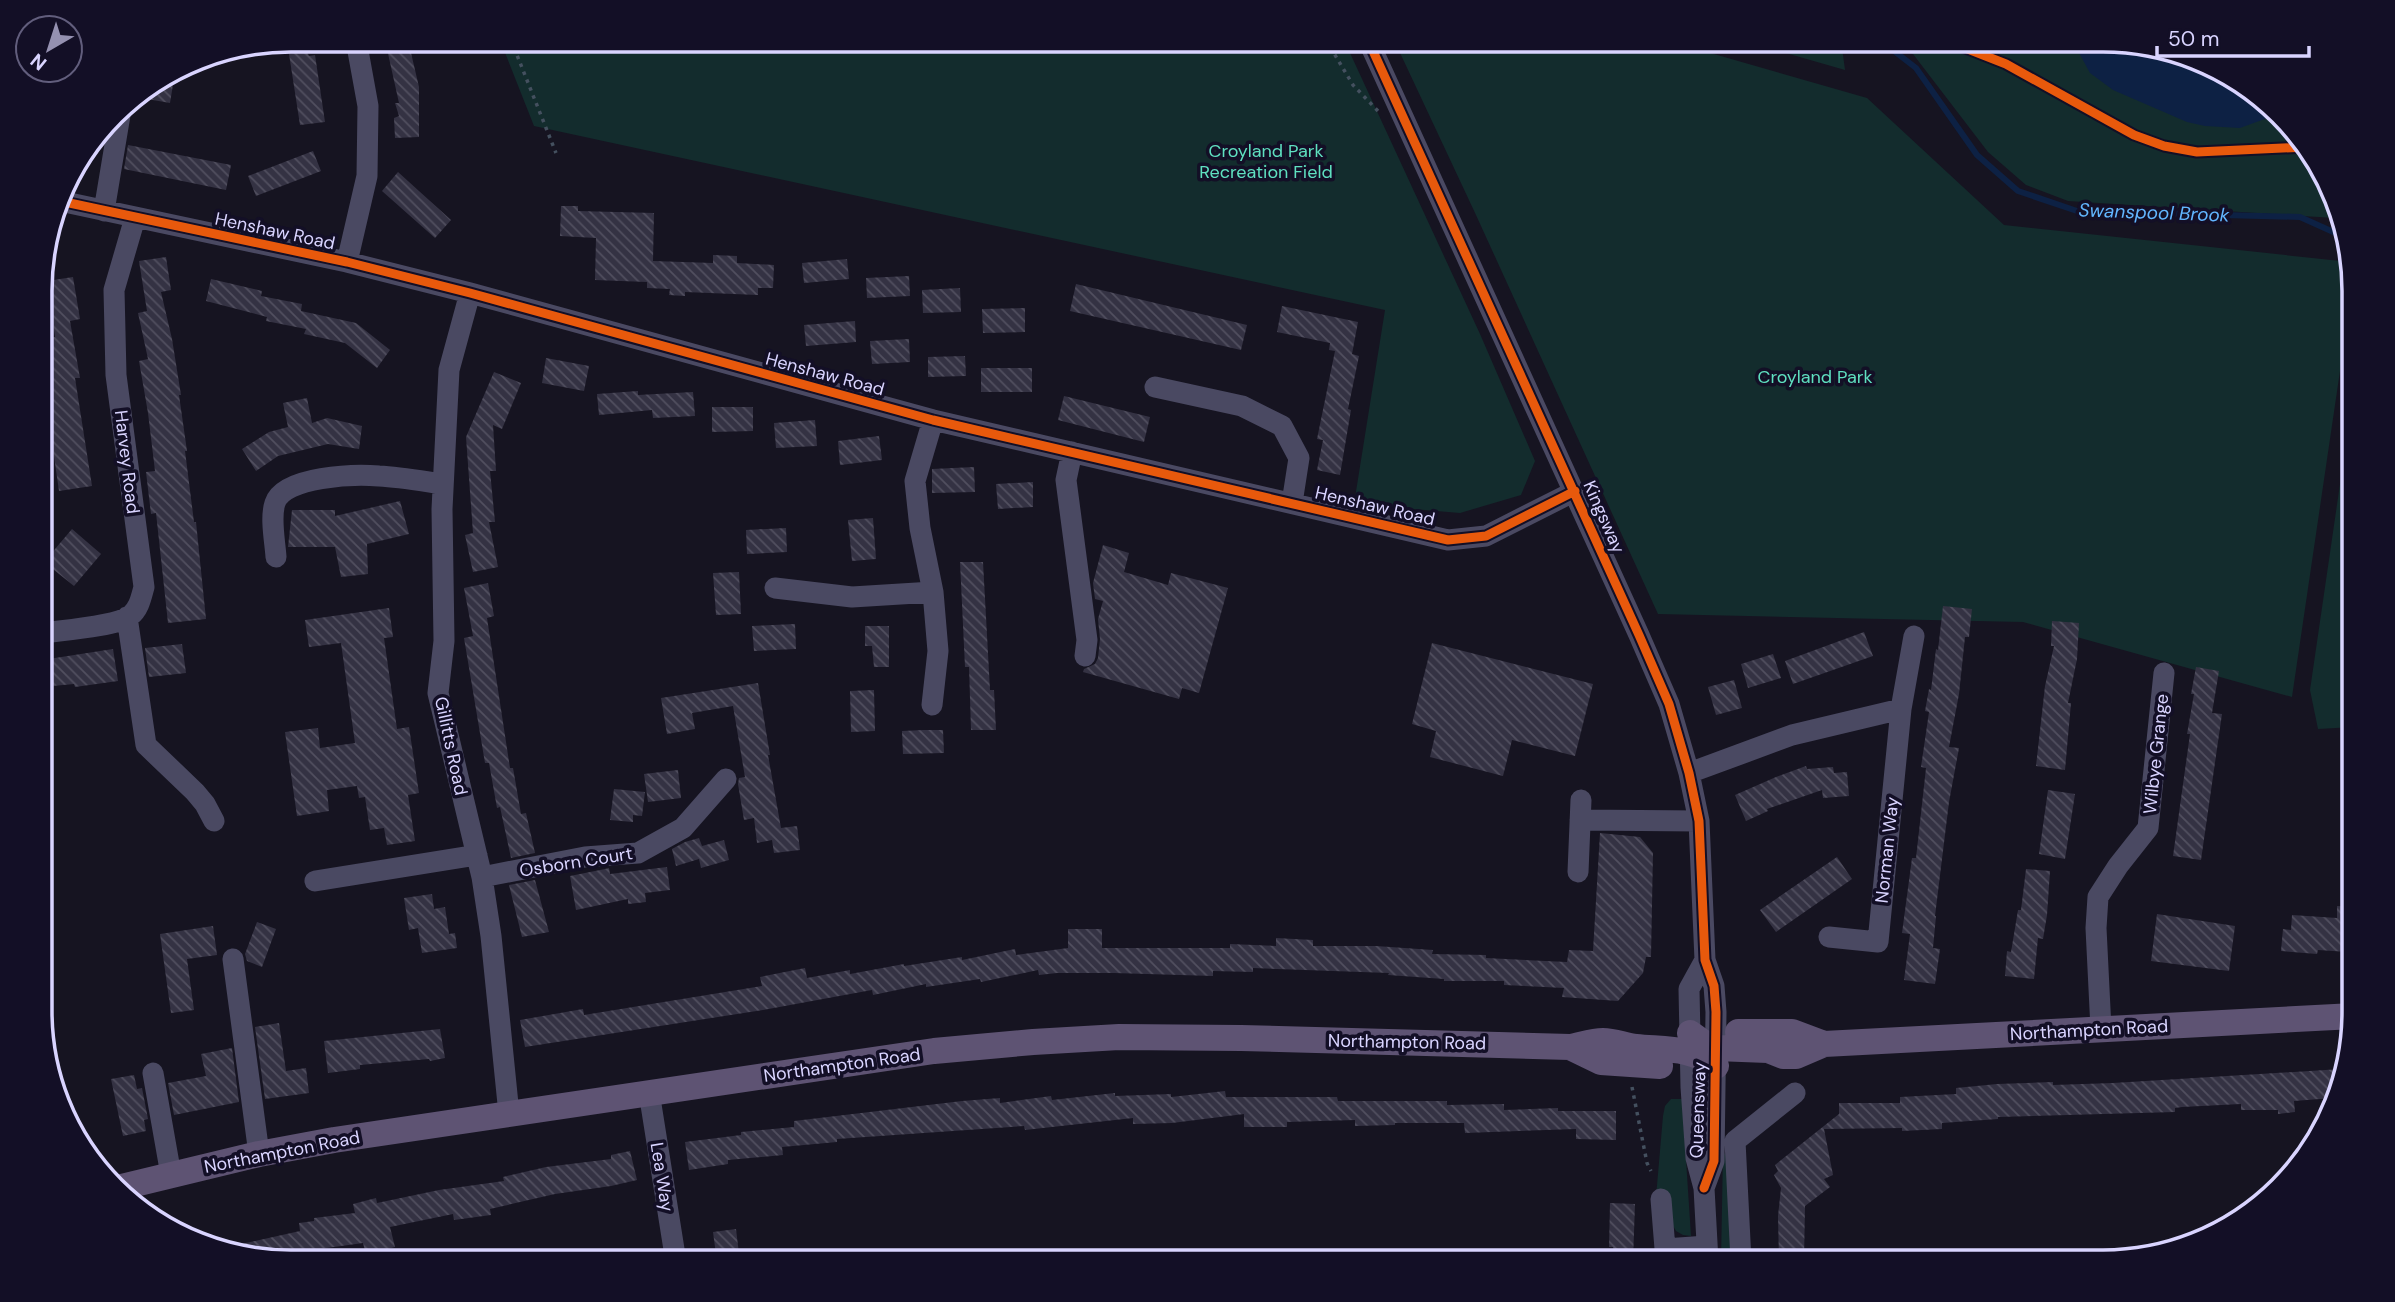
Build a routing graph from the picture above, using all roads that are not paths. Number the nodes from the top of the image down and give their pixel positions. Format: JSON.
{"nodes":[{"id":1,"x":1374,"y":52,"type":"edge"},
{"id":2,"x":358,"y":53,"type":"edge"},
{"id":3,"x":118,"y":129,"type":"edge"},
{"id":4,"x":70,"y":203,"type":"edge"},
{"id":5,"x":104,"y":211,"type":"junction"},
{"id":6,"x":135,"y":218,"type":"junction"},
{"id":7,"x":347,"y":262,"type":"junction"},
{"id":8,"x":470,"y":293,"type":"junction"},
{"id":9,"x":1155,"y":387,"type":"dead end"},
{"id":10,"x":933,"y":420,"type":"junction"},
{"id":11,"x":1072,"y":452,"type":"junction"},
{"id":12,"x":443,"y":484,"type":"junction"},
{"id":13,"x":1575,"y":491,"type":"junction"},
{"id":14,"x":1292,"y":503,"type":"junction"},
{"id":15,"x":276,"y":557,"type":"dead end"},
{"id":16,"x":775,"y":588,"type":"dead end"},
{"id":17,"x":933,"y":592,"type":"junction"},
{"id":18,"x":127,"y":617,"type":"junction"},
{"id":19,"x":53,"y":631,"type":"edge"},
{"id":20,"x":1914,"y":636,"type":"dead end"},
{"id":21,"x":1086,"y":656,"type":"dead end"},
{"id":22,"x":2164,"y":673,"type":"dead end"},
{"id":23,"x":932,"y":705,"type":"dead end"},
{"id":24,"x":1902,"y":709,"type":"junction"},
{"id":25,"x":1689,"y":773,"type":"junction"},
{"id":26,"x":726,"y":779,"type":"dead end"},
{"id":27,"x":214,"y":821,"type":"dead end"},
{"id":28,"x":1699,"y":821,"type":"junction"},
{"id":29,"x":477,"y":855,"type":"junction"},
{"id":30,"x":1578,"y":872,"type":"dead end"},
{"id":31,"x":482,"y":877,"type":"junction"},
{"id":32,"x":315,"y":881,"type":"dead end"},
{"id":33,"x":1829,"y":937,"type":"dead end"},
{"id":34,"x":233,"y":959,"type":"dead end"},
{"id":35,"x":2342,"y":1017,"type":"edge"},
{"id":36,"x":2101,"y":1029,"type":"junction"},
{"id":37,"x":1824,"y":1044,"type":"junction"},
{"id":38,"x":1570,"y":1047,"type":"junction"},
{"id":39,"x":1703,"y":1050,"type":"junction"},
{"id":40,"x":153,"y":1073,"type":"dead end"},
{"id":41,"x":649,"y":1092,"type":"junction"},
{"id":42,"x":1795,"y":1093,"type":"dead end"},
{"id":43,"x":509,"y":1114,"type":"junction"},
{"id":44,"x":1715,"y":1131,"type":"junction"},
{"id":45,"x":1735,"y":1141,"type":"junction"},
{"id":46,"x":258,"y":1154,"type":"junction"},
{"id":47,"x":171,"y":1175,"type":"junction"},
{"id":48,"x":129,"y":1185,"type":"edge"},
{"id":49,"x":1704,"y":1188,"type":"junction"},
{"id":50,"x":1661,"y":1199,"type":"dead end"},
{"id":51,"x":1665,"y":1249,"type":"edge"},
{"id":52,"x":1708,"y":1249,"type":"edge"},
{"id":53,"x":1740,"y":1249,"type":"edge"},
{"id":54,"x":674,"y":1250,"type":"edge"}],
"edges":[{"from":1,"to":13,"type":"street","name":"Kingsway"},
{"from":2,"to":7,"type":"street"},
{"from":3,"to":5,"type":"street"},
{"from":4,"to":5,"type":"street","name":"Henshaw Road"},
{"from":5,"to":6,"type":"street","name":"Henshaw Road"},
{"from":6,"to":7,"type":"street","name":"Henshaw Road"},
{"from":6,"to":18,"type":"street","name":"Harvey Road"},
{"from":7,"to":8,"type":"street","name":"Henshaw Road"},
{"from":8,"to":10,"type":"street","name":"Henshaw Road"},
{"from":8,"to":12,"type":"street","name":"Gillitts Road"},
{"from":9,"to":14,"type":"street"},
{"from":10,"to":11,"type":"street","name":"Henshaw Road"},
{"from":10,"to":17,"type":"street"},
{"from":11,"to":14,"type":"street","name":"Henshaw Road"},
{"from":11,"to":21,"type":"street"},
{"from":12,"to":15,"type":"street"},
{"from":12,"to":29,"type":"street","name":"Gillitts Road"},
{"from":13,"to":14,"type":"street","name":"Henshaw Road"},
{"from":13,"to":25,"type":"street","name":"Kingsway"},
{"from":16,"to":17,"type":"street"},
{"from":17,"to":23,"type":"street"},
{"from":18,"to":19,"type":"street"},
{"from":18,"to":27,"type":"street"},
{"from":20,"to":24,"type":"street","name":"Norman Way"},
{"from":22,"to":36,"type":"street","name":"Wilbye Grange"},
{"from":24,"to":25,"type":"street"},
{"from":24,"to":33,"type":"street","name":"Norman Way"},
{"from":25,"to":28,"type":"street","name":"Kingsway"},
{"from":26,"to":31,"type":"street","name":"Osborn Court"},
{"from":28,"to":30,"type":"street"},
{"from":28,"to":39,"type":"street","name":"Kingsway"},
{"from":29,"to":31,"type":"street","name":"Gillitts Road"},
{"from":29,"to":32,"type":"street"},
{"from":31,"to":43,"type":"street","name":"Gillitts Road"},
{"from":34,"to":46,"type":"street"},
{"from":35,"to":36,"type":"main road","name":"Northampton Road"},
{"from":36,"to":37,"type":"main road","name":"Northampton Road"},
{"from":37,"to":39,"type":"main road","name":"Northampton Road"},
{"from":37,"to":39,"type":"main road","name":"Northampton Road"},
{"from":38,"to":39,"type":"main road","name":"Northampton Road"},
{"from":38,"to":39,"type":"main road","name":"Northampton Road"},
{"from":38,"to":41,"type":"main road","name":"Northampton Road"},
{"from":39,"to":44,"type":"street","name":"Queensway"},
{"from":39,"to":49,"type":"street","name":"Queensway"},
{"from":40,"to":47,"type":"street"},
{"from":41,"to":43,"type":"main road","name":"Northampton Road"},
{"from":41,"to":54,"type":"street","name":"Lea Way"},
{"from":42,"to":45,"type":"street"},
{"from":43,"to":46,"type":"main road","name":"Northampton Road"},
{"from":44,"to":45,"type":"street","name":"Queensway"},
{"from":44,"to":49,"type":"street","name":"Queensway"},
{"from":45,"to":53,"type":"street"},
{"from":46,"to":47,"type":"main road","name":"Northampton Road"},
{"from":47,"to":48,"type":"main road","name":"Northampton Road"},
{"from":49,"to":52,"type":"street","name":"Queensway"},
{"from":50,"to":51,"type":"street"}]}
